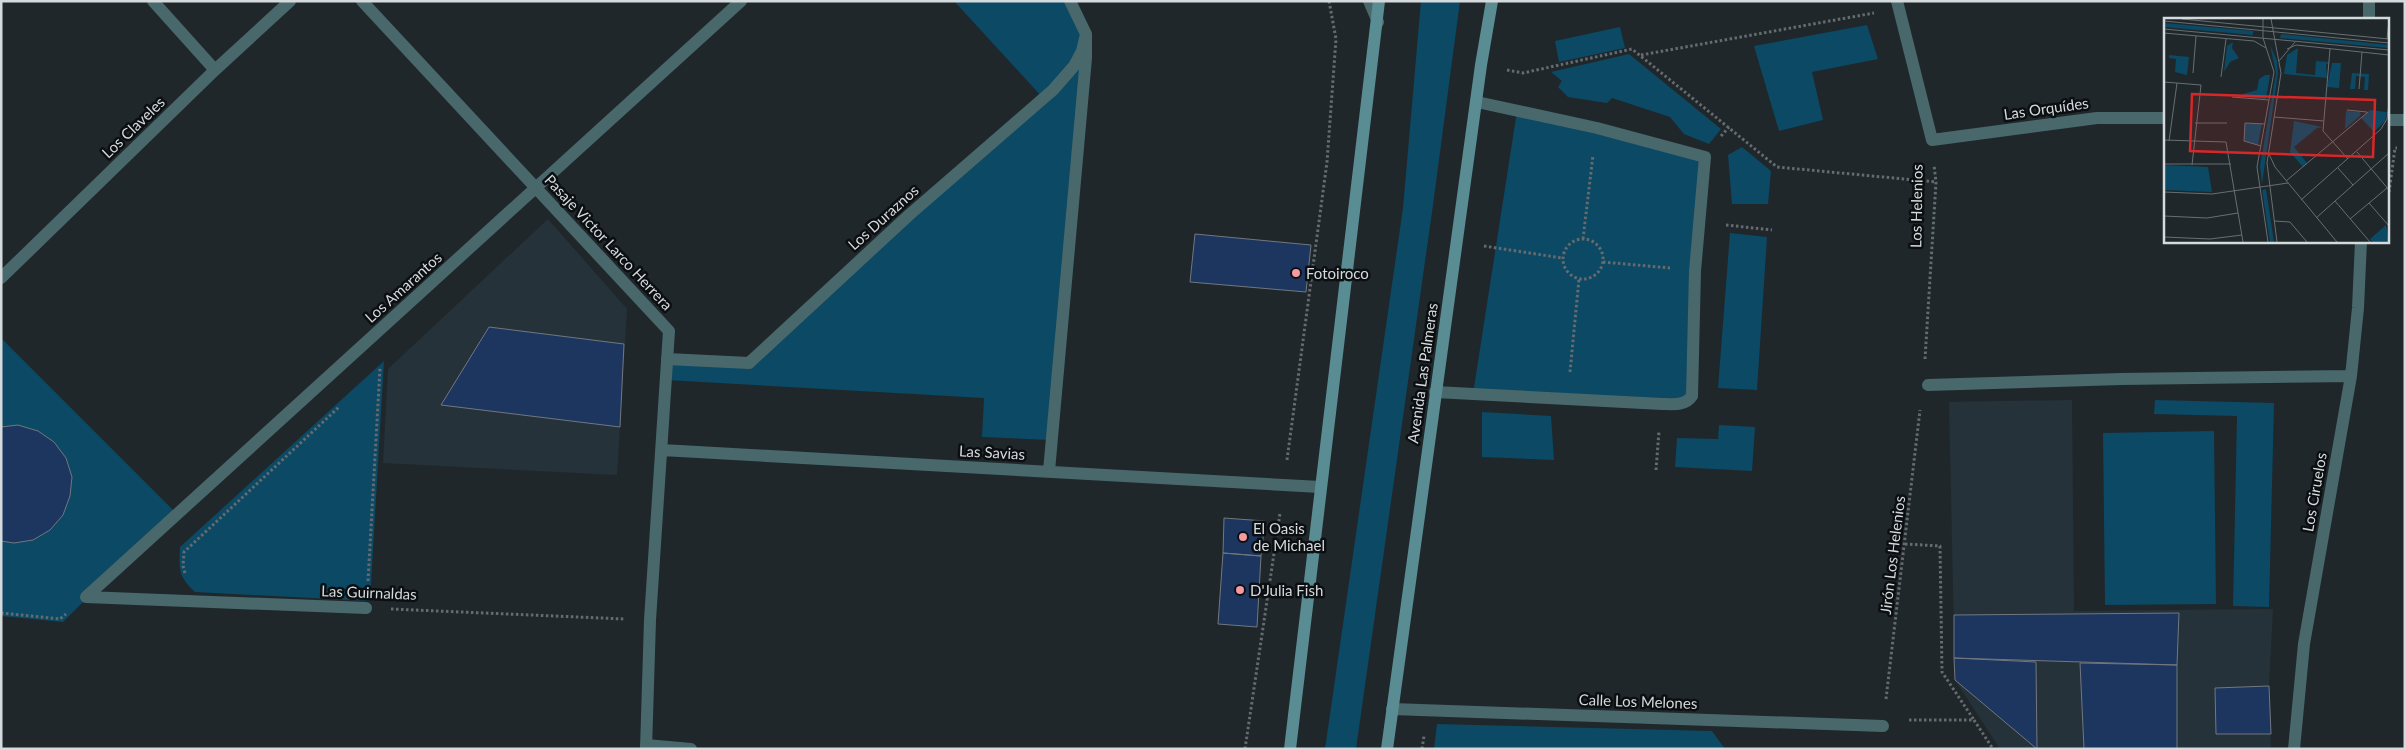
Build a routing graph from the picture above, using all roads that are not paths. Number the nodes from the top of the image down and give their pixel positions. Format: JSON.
{"nodes":[{"id":1,"x":153,"y":1,"type":"edge"},
{"id":2,"x":290,"y":1,"type":"edge"},
{"id":3,"x":362,"y":1,"type":"edge"},
{"id":4,"x":741,"y":1,"type":"edge"},
{"id":5,"x":1070,"y":1,"type":"edge"},
{"id":6,"x":1369,"y":1,"type":"edge"},
{"id":7,"x":1379,"y":1,"type":"edge"},
{"id":8,"x":1492,"y":1,"type":"edge"},
{"id":9,"x":1897,"y":1,"type":"edge"},
{"id":10,"x":2369,"y":1,"type":"edge"},
{"id":11,"x":2369,"y":18,"type":"edge"},
{"id":12,"x":1378,"y":22,"type":"junction"},
{"id":13,"x":1086,"y":34,"type":"junction"},
{"id":14,"x":215,"y":70,"type":"junction"},
{"id":15,"x":1477,"y":102,"type":"junction"},
{"id":16,"x":2164,"y":118,"type":"edge"},
{"id":17,"x":2388,"y":120,"type":"edge"},
{"id":18,"x":2405,"y":120,"type":"edge"},
{"id":19,"x":536,"y":188,"type":"junction"},
{"id":20,"x":2361,"y":242,"type":"edge"},
{"id":21,"x":1,"y":278,"type":"edge"},
{"id":22,"x":667,"y":359,"type":"junction"},
{"id":23,"x":2351,"y":376,"type":"junction"},
{"id":24,"x":1928,"y":385,"type":"dead end"},
{"id":25,"x":1436,"y":392,"type":"junction"},
{"id":26,"x":662,"y":450,"type":"junction"},
{"id":27,"x":1049,"y":471,"type":"junction"},
{"id":28,"x":1320,"y":487,"type":"junction"},
{"id":29,"x":86,"y":597,"type":"joint"},
{"id":30,"x":366,"y":608,"type":"road end"},
{"id":31,"x":1392,"y":709,"type":"junction"},
{"id":32,"x":1883,"y":723,"type":"road end"},
{"id":33,"x":646,"y":747,"type":"edge"},
{"id":34,"x":691,"y":749,"type":"edge"},
{"id":35,"x":1290,"y":749,"type":"edge"},
{"id":36,"x":1387,"y":749,"type":"edge"},
{"id":37,"x":2294,"y":749,"type":"edge"}],
"edges":[{"from":1,"to":14,"type":"street"},
{"from":2,"to":14,"type":"street","name":"Los Claveles"},
{"from":3,"to":19,"type":"street","name":"Pasaje Victor Larco Herrera"},
{"from":4,"to":19,"type":"street","name":"Los Amarantos"},
{"from":5,"to":13,"type":"street"},
{"from":6,"to":12,"type":"street"},
{"from":7,"to":12,"type":"main road"},
{"from":8,"to":15,"type":"main road","name":"Avenida Las Palmeras"},
{"from":9,"to":16,"type":"street","name":"Las Orquídes"},
{"from":10,"to":11,"type":"street"},
{"from":12,"to":28,"type":"main road"},
{"from":13,"to":22,"type":"street","name":"Los Duraznos"},
{"from":13,"to":27,"type":"street"},
{"from":14,"to":21,"type":"street","name":"Los Claveles"},
{"from":15,"to":25,"type":"main road","name":"Avenida Las Palmeras"},
{"from":15,"to":25,"type":"street"},
{"from":17,"to":18,"type":"street"},
{"from":19,"to":22,"type":"street","name":"Pasaje Victor Larco Herrera"},
{"from":19,"to":29,"type":"street","name":"Los Amarantos"},
{"from":20,"to":23,"type":"street","name":"Los Ciruelos"},
{"from":22,"to":26,"type":"street","name":"Pasaje Victor Larco Herrera"},
{"from":23,"to":24,"type":"street"},
{"from":23,"to":37,"type":"street","name":"Los Ciruelos"},
{"from":25,"to":31,"type":"main road","name":"Avenida Las Palmeras"},
{"from":26,"to":27,"type":"street","name":"Las Savias"},
{"from":26,"to":33,"type":"street","name":"Pasaje Victor Larco Herrera"},
{"from":27,"to":28,"type":"street","name":"Las Savias"},
{"from":28,"to":35,"type":"main road"},
{"from":29,"to":30,"type":"street","name":"Las Guirnaldas"},
{"from":31,"to":32,"type":"street","name":"Calle Los Melones"},
{"from":31,"to":36,"type":"main road","name":"Avenida Las Palmeras"},
{"from":33,"to":34,"type":"street"}]}
